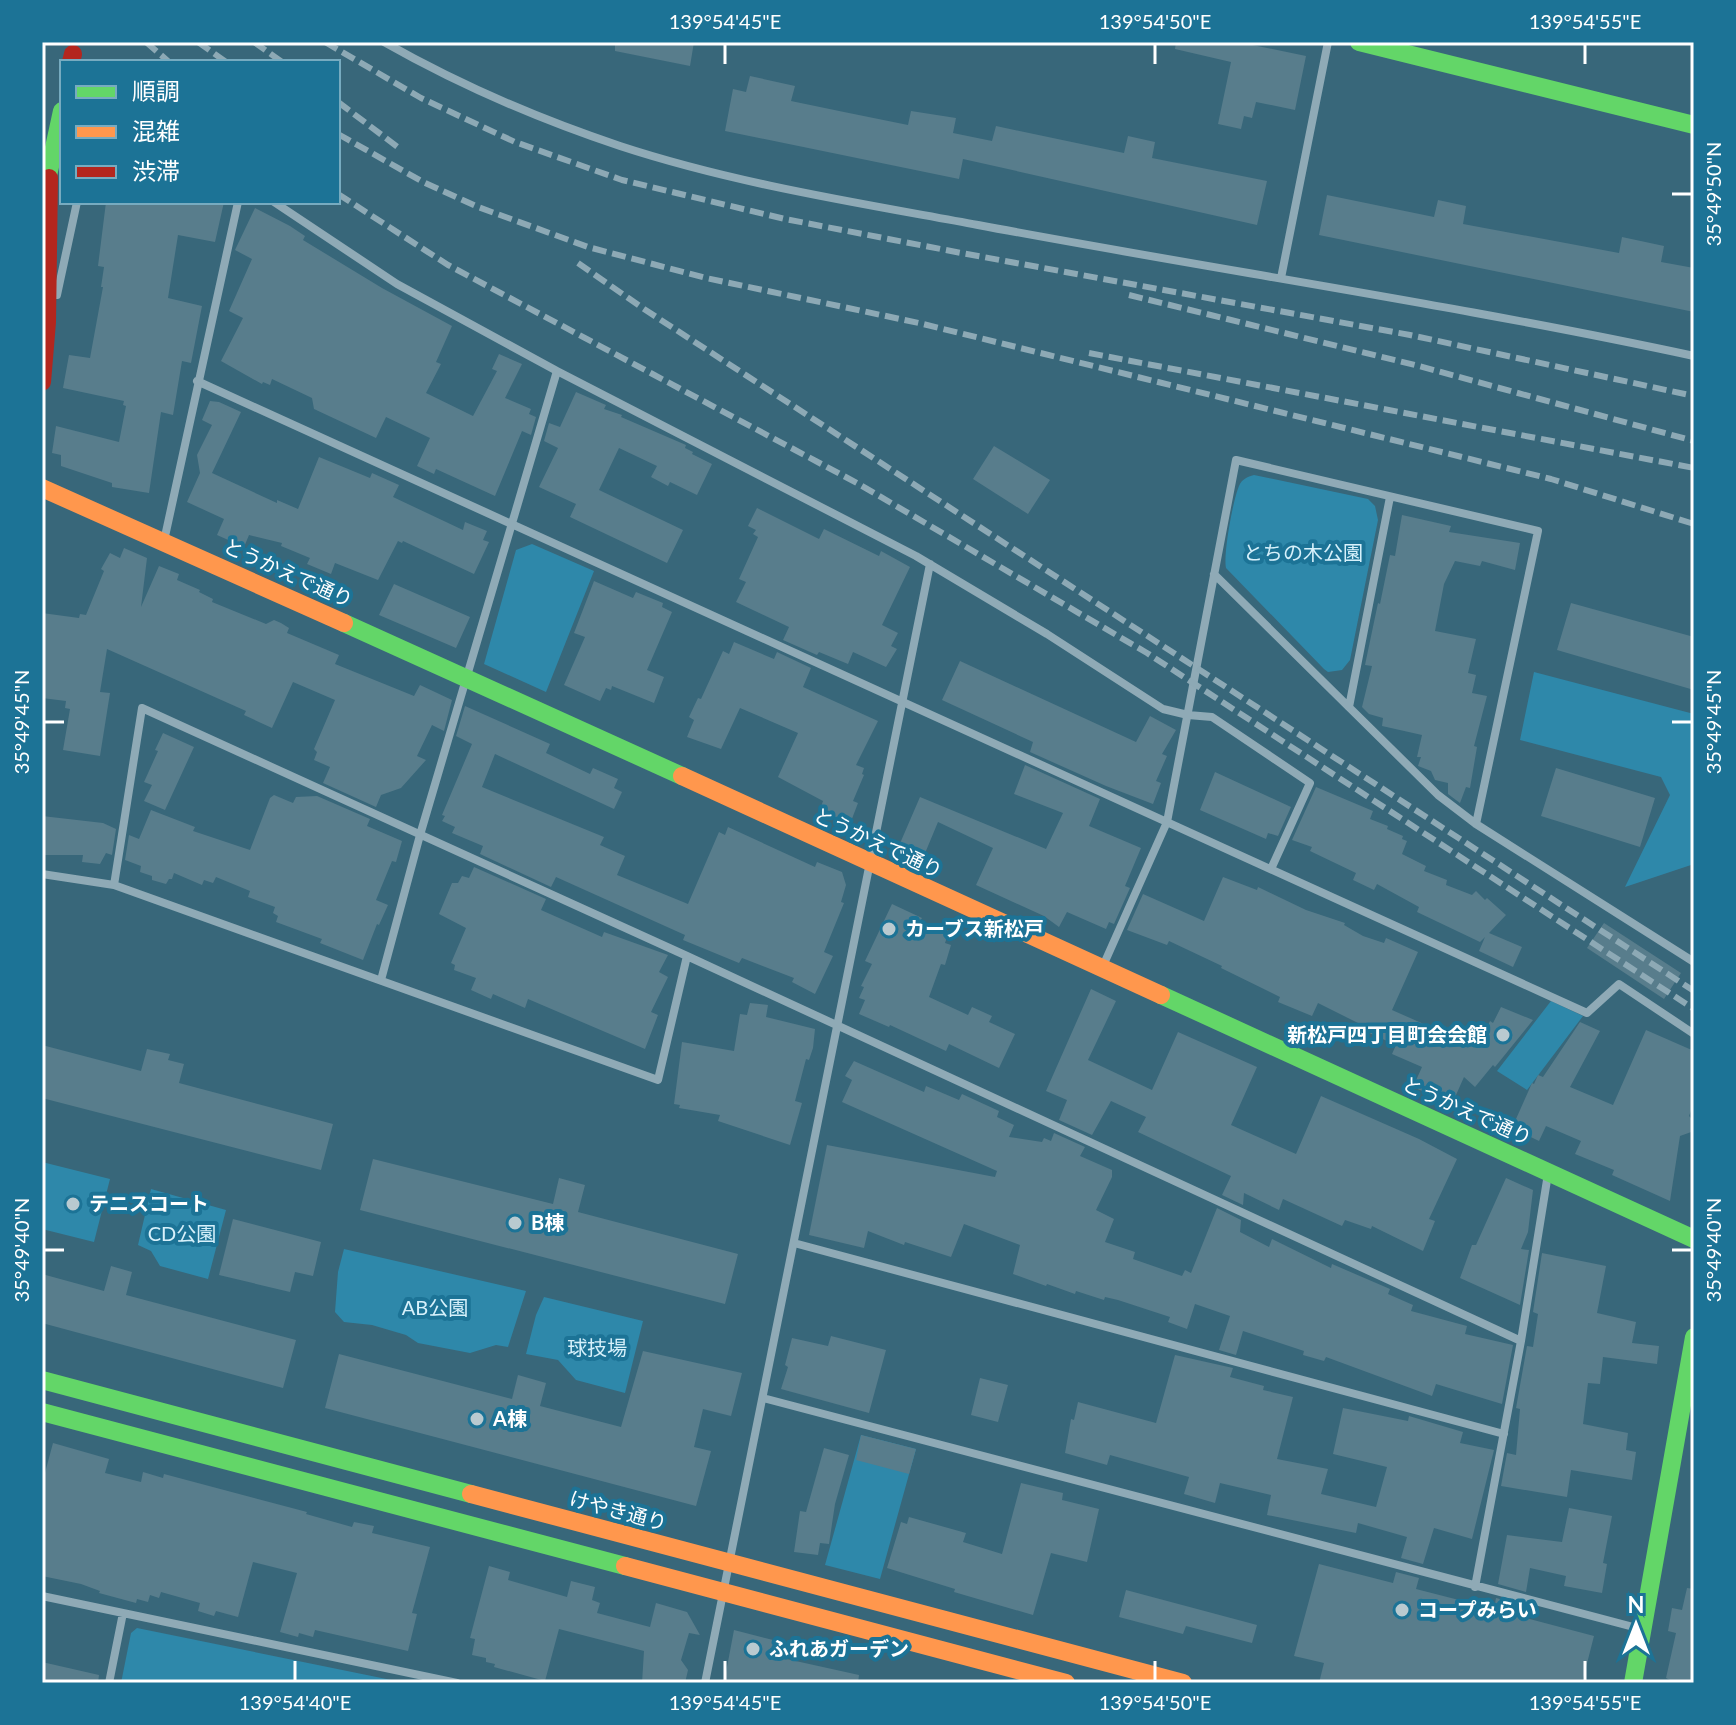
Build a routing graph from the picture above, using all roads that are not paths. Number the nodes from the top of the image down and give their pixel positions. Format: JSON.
{"nodes":[{"id":1,"x":384,"y":42,"type":"edge"},
{"id":2,"x":1328,"y":42,"type":"edge"},
{"id":3,"x":1359,"y":42,"type":"edge"},
{"id":4,"x":60,"y":121,"type":"edge"},
{"id":5,"x":1694,"y":125,"type":"edge"},
{"id":6,"x":49,"y":178,"type":"junction"},
{"id":7,"x":42,"y":198,"type":"edge"},
{"id":8,"x":77,"y":204,"type":"edge"},
{"id":9,"x":238,"y":204,"type":"edge"},
{"id":10,"x":277,"y":204,"type":"edge"},
{"id":11,"x":1281,"y":278,"type":"junction"},
{"id":12,"x":47,"y":322,"type":"junction"},
{"id":13,"x":1694,"y":356,"type":"edge"},
{"id":14,"x":557,"y":371,"type":"junction"},
{"id":15,"x":197,"y":381,"type":"junction"},
{"id":16,"x":42,"y":382,"type":"edge"},
{"id":17,"x":42,"y":488,"type":"edge"},
{"id":18,"x":1390,"y":497,"type":"junction"},
{"id":19,"x":512,"y":524,"type":"junction"},
{"id":20,"x":164,"y":542,"type":"junction"},
{"id":21,"x":930,"y":564,"type":"junction"},
{"id":22,"x":1214,"y":574,"type":"junction"},
{"id":23,"x":468,"y":678,"type":"junction"},
{"id":24,"x":902,"y":701,"type":"junction"},
{"id":25,"x":1349,"y":707,"type":"junction"},
{"id":26,"x":1188,"y":715,"type":"junction"},
{"id":27,"x":1167,"y":822,"type":"junction"},
{"id":28,"x":1476,"y":824,"type":"junction"},
{"id":29,"x":420,"y":835,"type":"junction"},
{"id":30,"x":869,"y":863,"type":"junction"},
{"id":31,"x":1271,"y":869,"type":"junction"},
{"id":32,"x":42,"y":874,"type":"edge"},
{"id":33,"x":114,"y":885,"type":"junction"},
{"id":34,"x":687,"y":956,"type":"junction"},
{"id":35,"x":1694,"y":962,"type":"edge"},
{"id":36,"x":1102,"y":969,"type":"junction"},
{"id":37,"x":381,"y":980,"type":"junction"},
{"id":38,"x":836,"y":1026,"type":"junction"},
{"id":39,"x":1694,"y":1034,"type":"edge"},
{"id":40,"x":1548,"y":1172,"type":"junction"},
{"id":41,"x":1694,"y":1239,"type":"edge"},
{"id":42,"x":794,"y":1243,"type":"junction"},
{"id":43,"x":1694,"y":1337,"type":"edge"},
{"id":44,"x":1521,"y":1341,"type":"junction"},
{"id":45,"x":42,"y":1380,"type":"edge"},
{"id":46,"x":763,"y":1398,"type":"junction"},
{"id":47,"x":42,"y":1412,"type":"edge"},
{"id":48,"x":1504,"y":1434,"type":"junction"},
{"id":49,"x":729,"y":1563,"type":"junction"},
{"id":50,"x":1475,"y":1587,"type":"junction"},
{"id":51,"x":724,"y":1592,"type":"junction"},
{"id":52,"x":42,"y":1596,"type":"edge"},
{"id":53,"x":123,"y":1613,"type":"junction"},
{"id":54,"x":1642,"y":1630,"type":"junction"},
{"id":55,"x":109,"y":1683,"type":"edge"},
{"id":56,"x":457,"y":1683,"type":"edge"},
{"id":57,"x":705,"y":1683,"type":"edge"},
{"id":58,"x":1066,"y":1683,"type":"edge"},
{"id":59,"x":1183,"y":1683,"type":"edge"},
{"id":60,"x":1633,"y":1683,"type":"edge"}],
"edges":[{"from":1,"to":11,"type":"street"},
{"from":2,"to":11,"type":"street"},
{"from":3,"to":5,"type":"street"},
{"from":4,"to":6,"type":"street"},
{"from":6,"to":7,"type":"street"},
{"from":6,"to":12,"type":"street"},
{"from":8,"to":12,"type":"street"},
{"from":9,"to":15,"type":"street"},
{"from":10,"to":14,"type":"street"},
{"from":11,"to":13,"type":"street"},
{"from":12,"to":16,"type":"street"},
{"from":14,"to":19,"type":"street"},
{"from":14,"to":21,"type":"street"},
{"from":15,"to":19,"type":"street"},
{"from":15,"to":20,"type":"street"},
{"from":17,"to":20,"type":"street","name":"とうかえで通り"},
{"from":18,"to":22,"type":"street"},
{"from":18,"to":25,"type":"street"},
{"from":18,"to":28,"type":"street"},
{"from":19,"to":23,"type":"street"},
{"from":19,"to":24,"type":"street"},
{"from":20,"to":23,"type":"street","name":"とうかえで通り"},
{"from":21,"to":24,"type":"street"},
{"from":21,"to":26,"type":"street"},
{"from":22,"to":25,"type":"street"},
{"from":22,"to":26,"type":"street"},
{"from":23,"to":29,"type":"street"},
{"from":23,"to":30,"type":"street","name":"とうかえで通り"},
{"from":24,"to":27,"type":"street"},
{"from":24,"to":30,"type":"street"},
{"from":25,"to":28,"type":"street"},
{"from":26,"to":27,"type":"street"},
{"from":26,"to":31,"type":"street"},
{"from":27,"to":31,"type":"street"},
{"from":27,"to":36,"type":"street"},
{"from":28,"to":35,"type":"street"},
{"from":29,"to":33,"type":"street"},
{"from":29,"to":34,"type":"street"},
{"from":29,"to":37,"type":"street"},
{"from":30,"to":36,"type":"street","name":"とうかえで通り"},
{"from":30,"to":38,"type":"street"},
{"from":31,"to":39,"type":"street"},
{"from":32,"to":33,"type":"street"},
{"from":33,"to":37,"type":"street"},
{"from":34,"to":37,"type":"street"},
{"from":34,"to":38,"type":"street"},
{"from":36,"to":40,"type":"street","name":"とうかえで通り"},
{"from":38,"to":42,"type":"street"},
{"from":38,"to":44,"type":"street"},
{"from":40,"to":41,"type":"street","name":"とうかえで通り"},
{"from":40,"to":44,"type":"street"},
{"from":42,"to":46,"type":"street"},
{"from":42,"to":48,"type":"street"},
{"from":43,"to":54,"type":"street"},
{"from":44,"to":48,"type":"street"},
{"from":45,"to":49,"type":"street","name":"けやき通り"},
{"from":46,"to":49,"type":"street"},
{"from":46,"to":50,"type":"street"},
{"from":47,"to":51,"type":"street"},
{"from":48,"to":50,"type":"street"},
{"from":49,"to":51,"type":"street"},
{"from":49,"to":59,"type":"street","name":"けやき通り"},
{"from":50,"to":54,"type":"street"},
{"from":51,"to":57,"type":"street"},
{"from":51,"to":58,"type":"street"},
{"from":52,"to":53,"type":"street"},
{"from":53,"to":55,"type":"street"},
{"from":53,"to":56,"type":"street"},
{"from":54,"to":60,"type":"street"}]}
